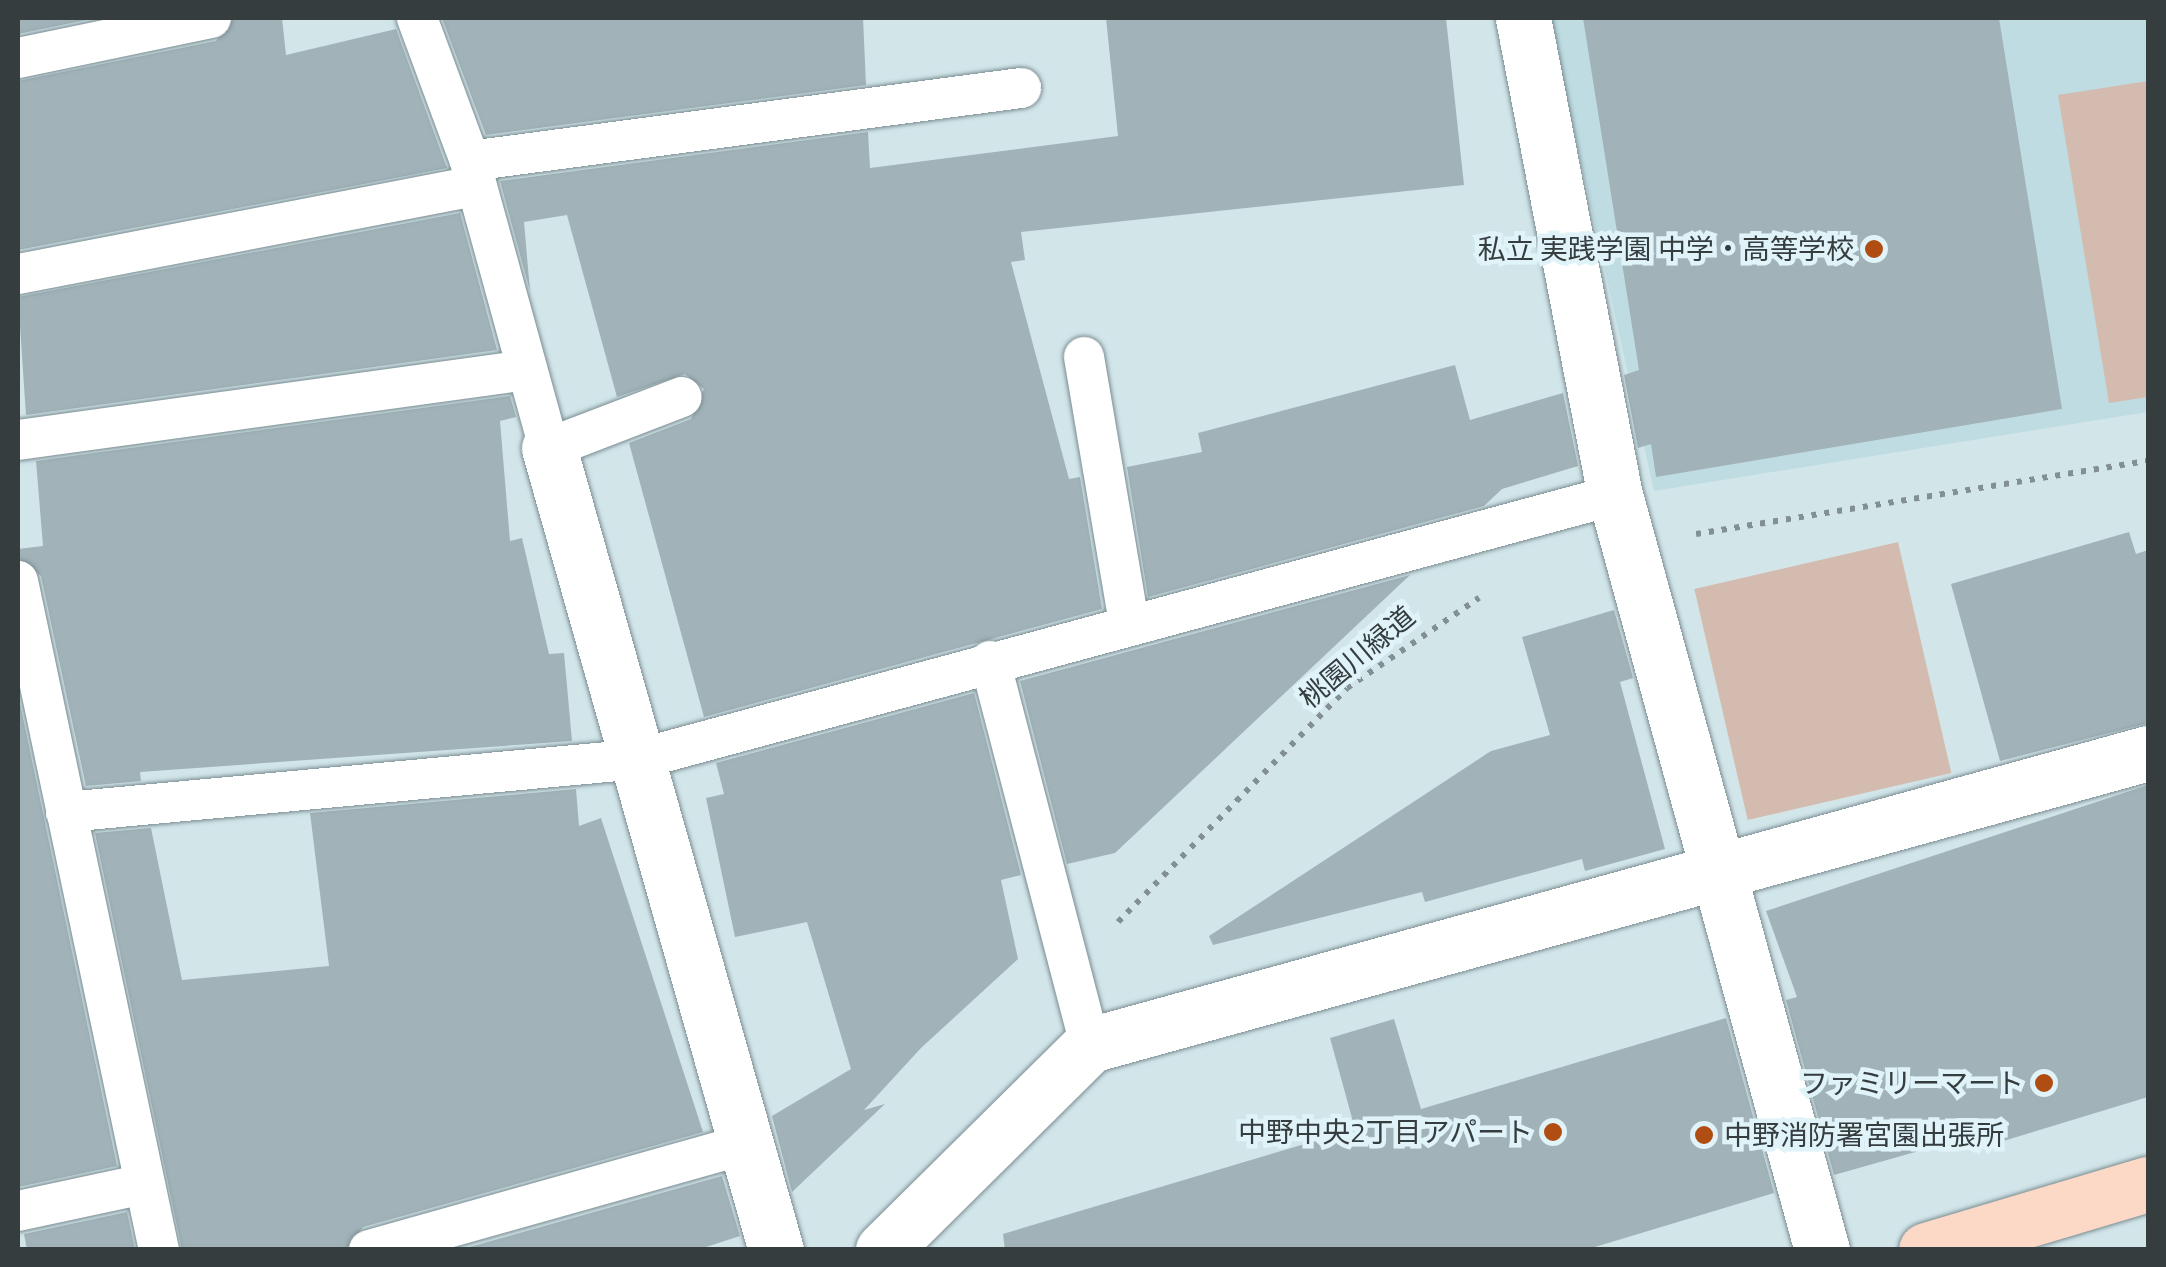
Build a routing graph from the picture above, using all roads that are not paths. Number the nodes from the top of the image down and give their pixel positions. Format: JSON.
{"nodes":[{"id":1,"x":212,"y":18,"type":"edge"},
{"id":2,"x":417,"y":18,"type":"edge"},
{"id":3,"x":1523,"y":18,"type":"edge"},
{"id":4,"x":18,"y":58,"type":"edge"},
{"id":5,"x":1021,"y":88,"type":"dead end"},
{"id":6,"x":474,"y":174,"type":"junction"},
{"id":7,"x":18,"y":274,"type":"edge"},
{"id":8,"x":1084,"y":358,"type":"dead end"},
{"id":9,"x":526,"y":370,"type":"junction"},
{"id":10,"x":682,"y":397,"type":"dead end"},
{"id":11,"x":18,"y":440,"type":"edge"},
{"id":12,"x":549,"y":448,"type":"junction"},
{"id":13,"x":1622,"y":519,"type":"junction"},
{"id":14,"x":18,"y":580,"type":"edge"},
{"id":15,"x":1129,"y":624,"type":"junction"},
{"id":16,"x":990,"y":662,"type":"junction"},
{"id":17,"x":31,"y":728,"type":"edge"},
{"id":18,"x":2148,"y":753,"type":"edge"},
{"id":19,"x":640,"y":758,"type":"junction"},
{"id":20,"x":66,"y":812,"type":"junction"},
{"id":21,"x":1718,"y":879,"type":"junction"},
{"id":22,"x":1090,"y":1045,"type":"junction"},
{"id":23,"x":747,"y":1144,"type":"junction"},
{"id":24,"x":144,"y":1184,"type":"junction"},
{"id":25,"x":2148,"y":1184,"type":"edge"},
{"id":26,"x":18,"y":1211,"type":"edge"},
{"id":27,"x":159,"y":1250,"type":"edge"},
{"id":28,"x":369,"y":1250,"type":"edge"},
{"id":29,"x":776,"y":1250,"type":"edge"},
{"id":30,"x":884,"y":1250,"type":"edge"},
{"id":31,"x":1822,"y":1250,"type":"edge"},
{"id":32,"x":1926,"y":1250,"type":"edge"}],
"edges":[{"from":1,"to":4,"type":"lane"},
{"from":2,"to":6,"type":"lane"},
{"from":3,"to":13,"type":"street"},
{"from":5,"to":6,"type":"lane"},
{"from":6,"to":7,"type":"lane"},
{"from":6,"to":9,"type":"lane"},
{"from":8,"to":15,"type":"lane"},
{"from":9,"to":11,"type":"lane"},
{"from":9,"to":12,"type":"lane"},
{"from":10,"to":12,"type":"lane"},
{"from":12,"to":19,"type":"street"},
{"from":13,"to":15,"type":"lane"},
{"from":13,"to":21,"type":"street"},
{"from":14,"to":17,"type":"lane"},
{"from":15,"to":16,"type":"lane"},
{"from":16,"to":19,"type":"lane"},
{"from":16,"to":22,"type":"lane"},
{"from":17,"to":20,"type":"lane"},
{"from":18,"to":21,"type":"street"},
{"from":19,"to":20,"type":"lane"},
{"from":19,"to":23,"type":"street"},
{"from":20,"to":24,"type":"lane"},
{"from":21,"to":22,"type":"street"},
{"from":21,"to":31,"type":"street"},
{"from":22,"to":30,"type":"street"},
{"from":23,"to":28,"type":"lane"},
{"from":23,"to":29,"type":"street"},
{"from":24,"to":26,"type":"lane"},
{"from":24,"to":27,"type":"lane"},
{"from":25,"to":32,"type":"main road"}]}
